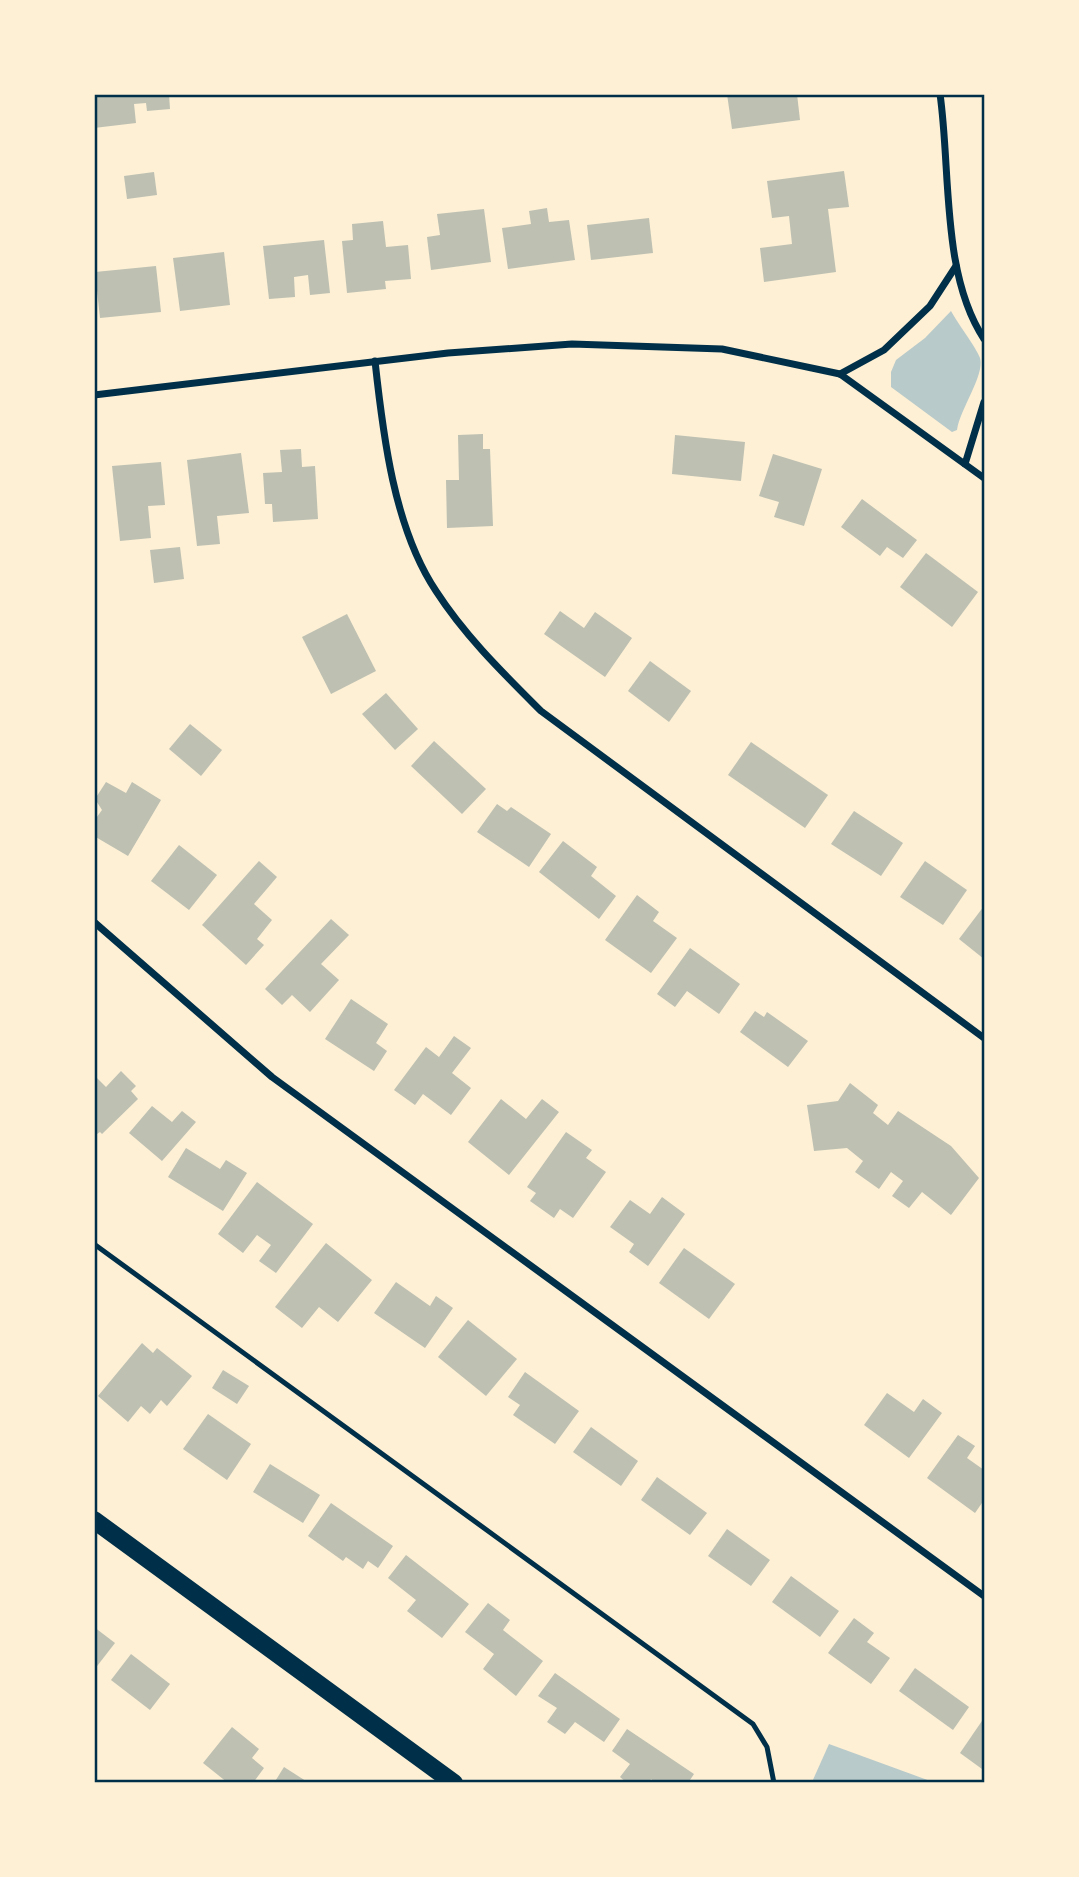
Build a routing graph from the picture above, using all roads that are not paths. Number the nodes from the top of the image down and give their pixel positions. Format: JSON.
{"nodes":[{"id":1,"x":940,"y":94,"type":"edge"},
{"id":2,"x":956,"y":266,"type":"junction"},
{"id":3,"x":985,"y":340,"type":"edge"},
{"id":4,"x":375,"y":362,"type":"junction"},
{"id":5,"x":840,"y":374,"type":"junction"},
{"id":6,"x":94,"y":395,"type":"edge"},
{"id":7,"x":985,"y":402,"type":"edge"},
{"id":8,"x":965,"y":464,"type":"junction"},
{"id":9,"x":985,"y":478,"type":"edge"},
{"id":10,"x":94,"y":922,"type":"edge"},
{"id":11,"x":985,"y":1038,"type":"edge"},
{"id":12,"x":94,"y":1244,"type":"edge"},
{"id":13,"x":94,"y":1520,"type":"edge"},
{"id":14,"x":985,"y":1596,"type":"edge"},
{"id":15,"x":454,"y":1783,"type":"edge"},
{"id":16,"x":774,"y":1783,"type":"edge"}],
"edges":[{"from":1,"to":2,"type":"street"},
{"from":2,"to":3,"type":"street"},
{"from":2,"to":5,"type":"street"},
{"from":4,"to":5,"type":"street"},
{"from":4,"to":6,"type":"street"},
{"from":4,"to":11,"type":"street"},
{"from":5,"to":8,"type":"street"},
{"from":7,"to":8,"type":"street"},
{"from":8,"to":9,"type":"street"},
{"from":10,"to":14,"type":"street"},
{"from":12,"to":16,"type":"lane"},
{"from":13,"to":15,"type":"main road"}]}
